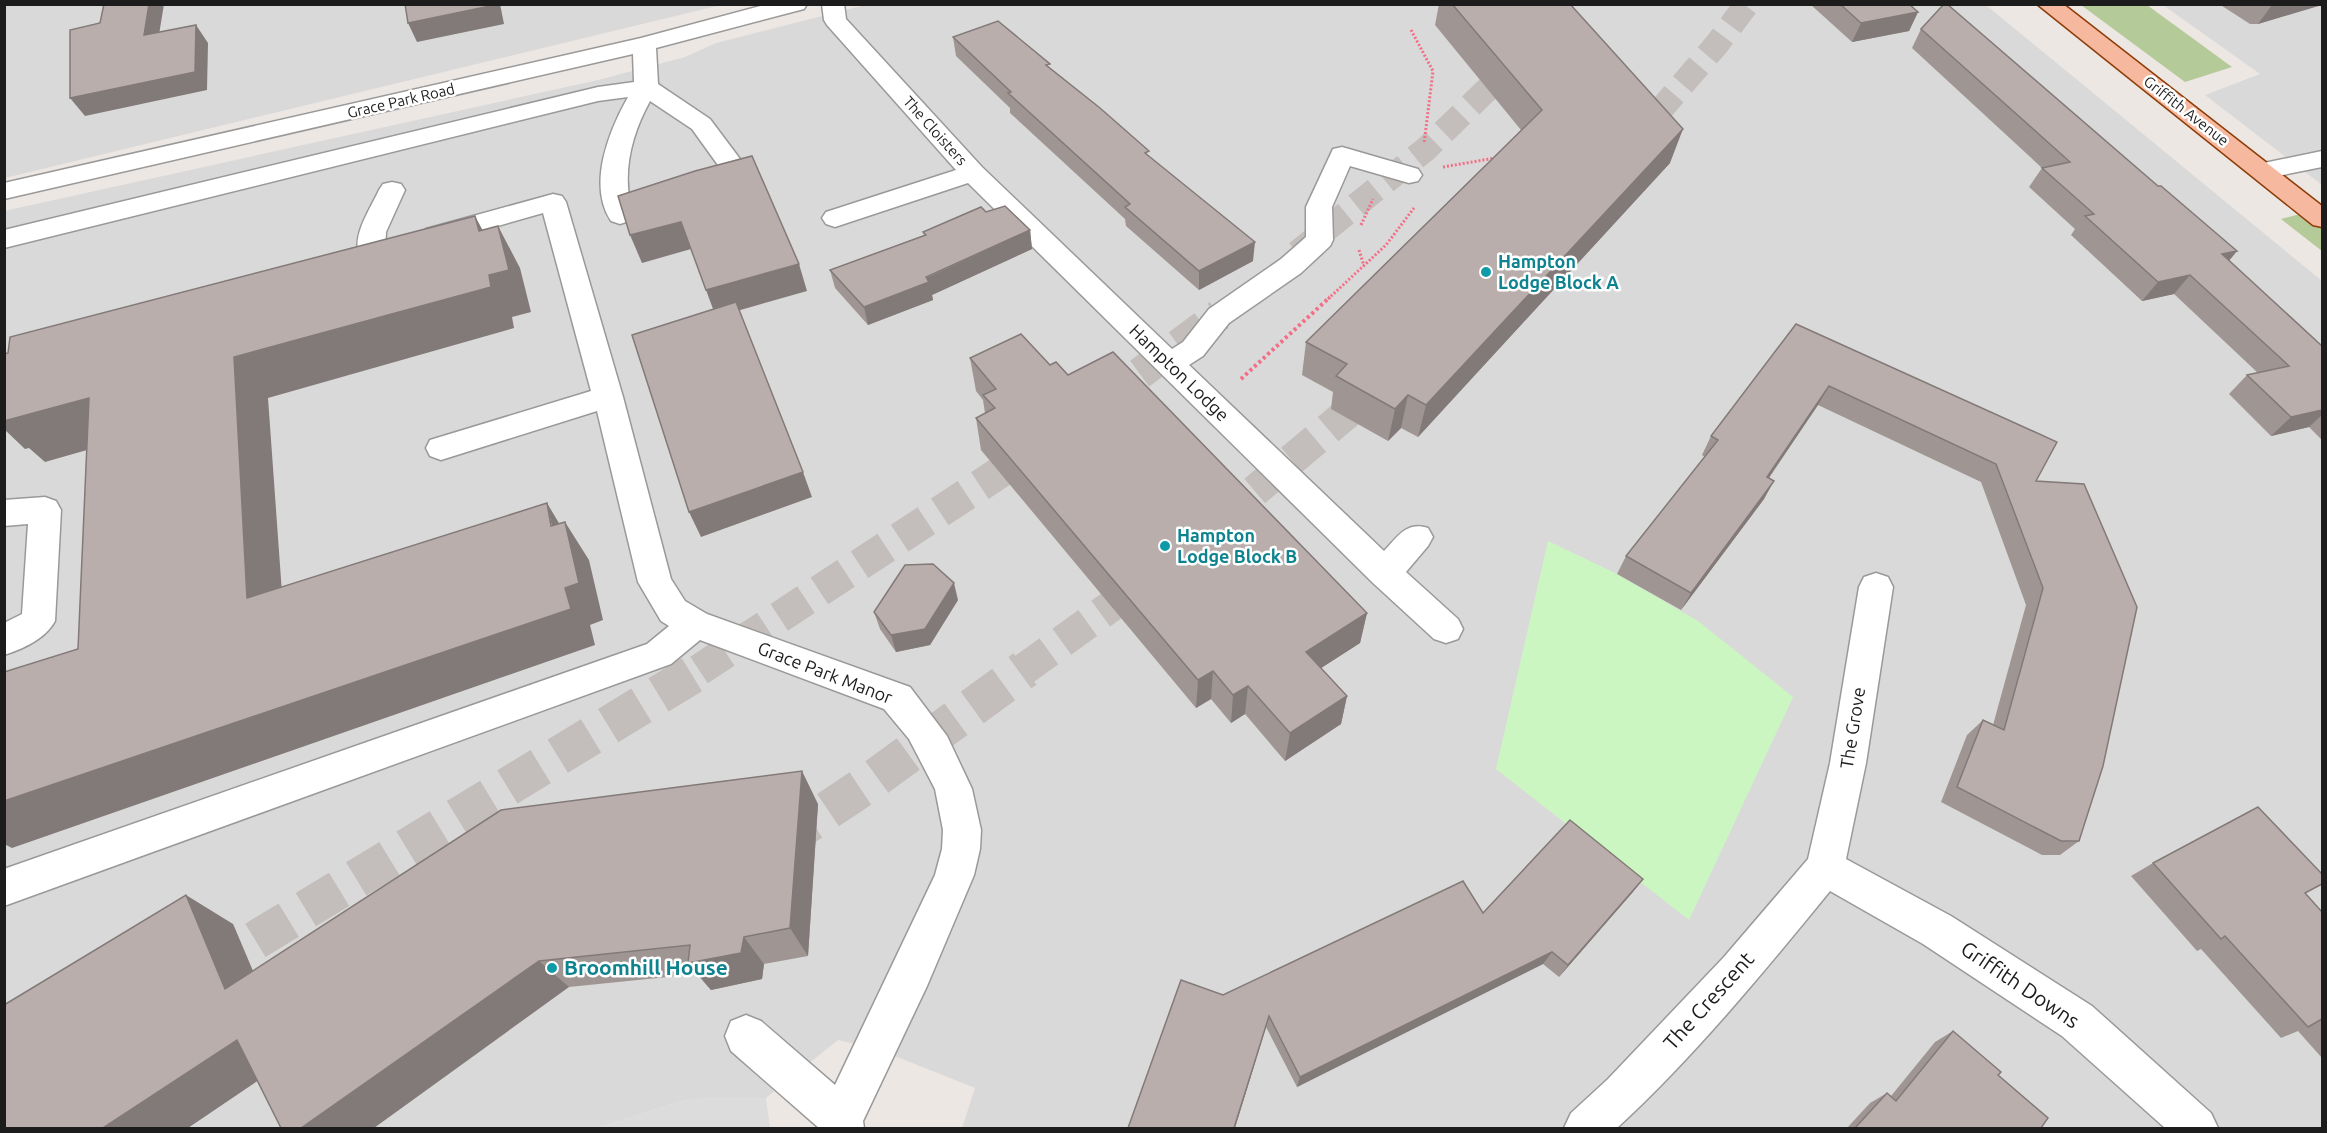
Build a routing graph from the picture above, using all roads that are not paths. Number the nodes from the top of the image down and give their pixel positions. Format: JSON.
{"nodes":[{"id":1,"x":796,"y":4,"type":"edge"},
{"id":2,"x":833,"y":4,"type":"edge"},
{"id":3,"x":2048,"y":4,"type":"edge"},
{"id":4,"x":644,"y":44,"type":"junction"},
{"id":5,"x":646,"y":87,"type":"junction"},
{"id":6,"x":2322,"y":159,"type":"edge"},
{"id":7,"x":2263,"y":171,"type":"junction"},
{"id":8,"x":973,"y":173,"type":"junction"},
{"id":9,"x":1409,"y":175,"type":"dead end"},
{"id":10,"x":392,"y":190,"type":"dead end"},
{"id":11,"x":4,"y":191,"type":"edge"},
{"id":12,"x":835,"y":218,"type":"dead end"},
{"id":13,"x":2322,"y":219,"type":"edge"},
{"id":14,"x":4,"y":239,"type":"edge"},
{"id":15,"x":1170,"y":364,"type":"junction"},
{"id":16,"x":608,"y":397,"type":"junction"},
{"id":17,"x":441,"y":448,"type":"dead end"},
{"id":18,"x":4,"y":513,"type":"edge"},
{"id":19,"x":1417,"y":537,"type":"dead end"},
{"id":20,"x":1385,"y":573,"type":"junction"},
{"id":21,"x":1876,"y":587,"type":"dead end"},
{"id":22,"x":695,"y":624,"type":"junction"},
{"id":23,"x":1446,"y":629,"type":"dead end"},
{"id":24,"x":4,"y":641,"type":"edge"},
{"id":25,"x":1825,"y":868,"type":"junction"},
{"id":26,"x":4,"y":888,"type":"edge"},
{"id":27,"x":746,"y":1036,"type":"dead end"},
{"id":28,"x":842,"y":1124,"type":"edge"},
{"id":29,"x":1586,"y":1128,"type":"edge"},
{"id":30,"x":2196,"y":1128,"type":"edge"}],
"edges":[{"from":1,"to":4,"type":"street","name":"Grace Park Road"},
{"from":2,"to":8,"type":"street","name":"The Cloisters"},
{"from":3,"to":7,"type":"main road","name":"Griffith Avenue"},
{"from":4,"to":5,"type":"street"},
{"from":4,"to":11,"type":"street","name":"Grace Park Road"},
{"from":5,"to":5,"type":"street"},
{"from":5,"to":14,"type":"street"},
{"from":6,"to":7,"type":"street"},
{"from":7,"to":13,"type":"main road","name":"Griffith Avenue"},
{"from":8,"to":12,"type":"street","name":"The Cloisters"},
{"from":8,"to":15,"type":"street","name":"Hampton Lodge"},
{"from":9,"to":15,"type":"street"},
{"from":10,"to":16,"type":"street","name":"Grace Park Manor"},
{"from":15,"to":20,"type":"street","name":"Hampton Lodge"},
{"from":16,"to":17,"type":"street"},
{"from":16,"to":22,"type":"street","name":"Grace Park Manor"},
{"from":18,"to":24,"type":"street"},
{"from":19,"to":20,"type":"street"},
{"from":20,"to":23,"type":"street","name":"Hampton Lodge"},
{"from":21,"to":25,"type":"street","name":"The Grove"},
{"from":22,"to":26,"type":"street"},
{"from":22,"to":28,"type":"street","name":"Grace Park Manor"},
{"from":25,"to":29,"type":"street","name":"The Crescent"},
{"from":25,"to":30,"type":"street","name":"Griffith Downs"},
{"from":27,"to":28,"type":"street"}]}
